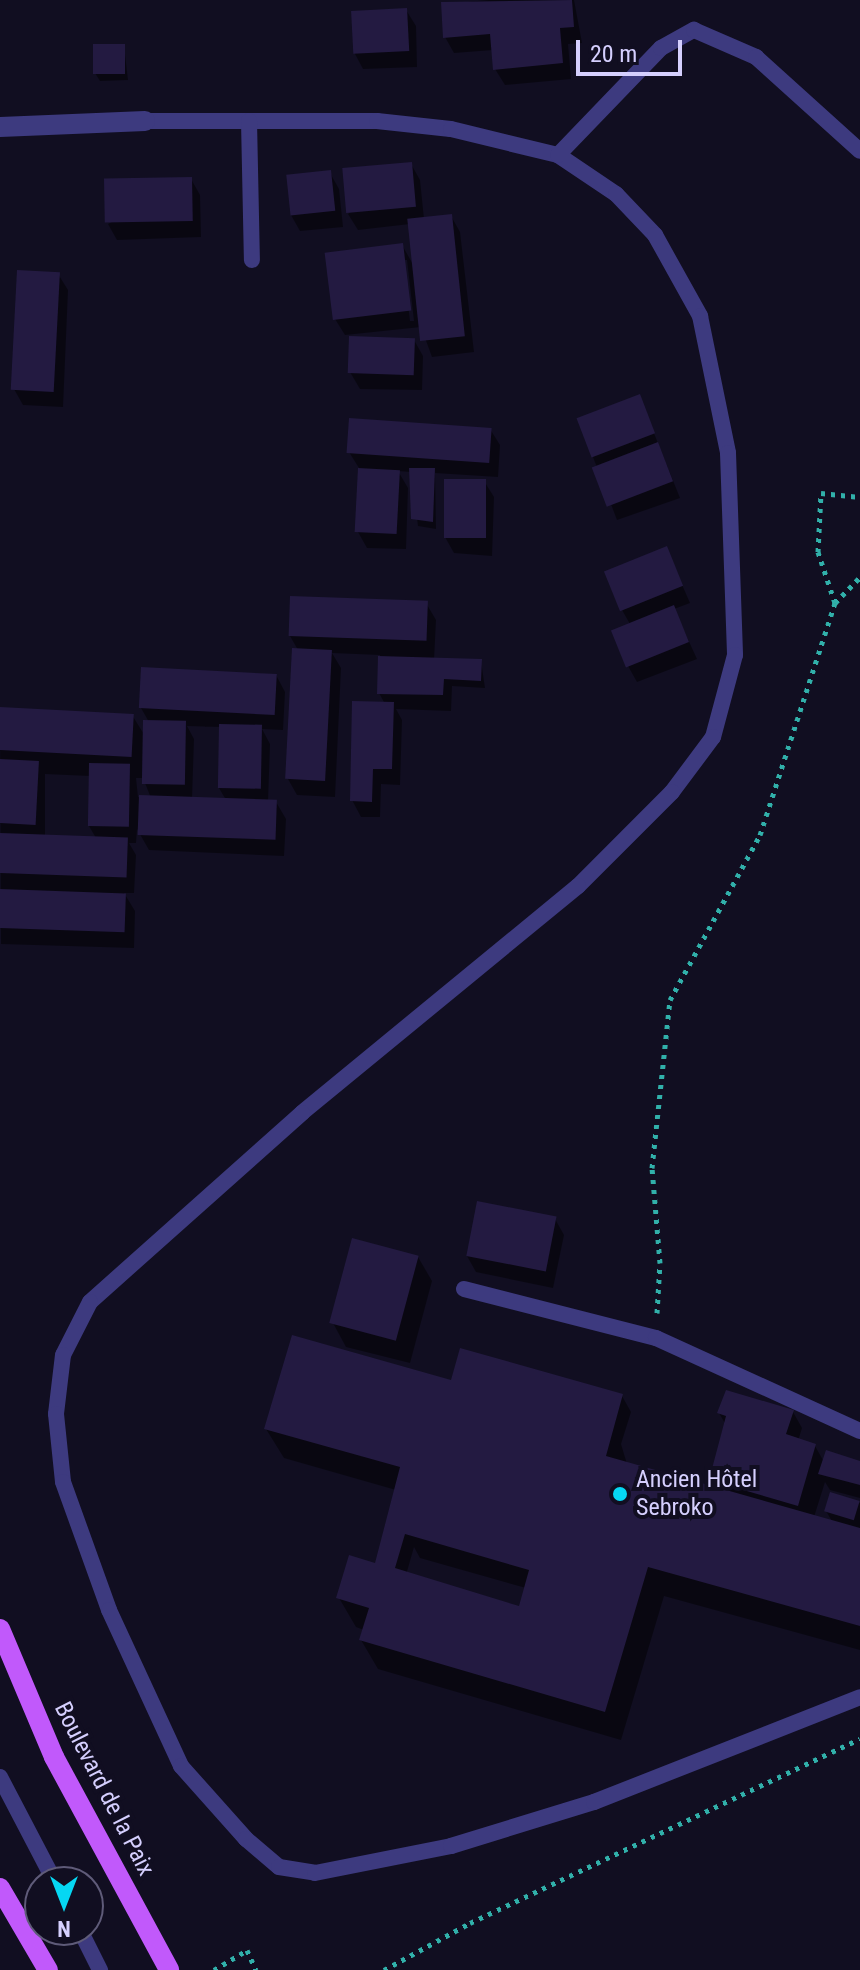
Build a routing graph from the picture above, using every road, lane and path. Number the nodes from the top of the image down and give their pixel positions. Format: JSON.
{"nodes":[{"id":1,"x":145,"y":121,"type":"joint"},
{"id":2,"x":249,"y":121,"type":"junction"},
{"id":3,"x":0,"y":127,"type":"edge"},
{"id":4,"x":860,"y":151,"type":"edge"},
{"id":5,"x":558,"y":155,"type":"junction"},
{"id":6,"x":252,"y":260,"type":"dead end"},
{"id":7,"x":860,"y":497,"type":"edge"},
{"id":8,"x":860,"y":577,"type":"edge"},
{"id":9,"x":835,"y":603,"type":"junction"},
{"id":10,"x":464,"y":1289,"type":"dead end"},
{"id":11,"x":656,"y":1338,"type":"junction"},
{"id":12,"x":860,"y":1431,"type":"edge"},
{"id":13,"x":0,"y":1629,"type":"edge"},
{"id":14,"x":860,"y":1697,"type":"edge"},
{"id":15,"x":860,"y":1739,"type":"edge"},
{"id":16,"x":0,"y":1777,"type":"edge"},
{"id":17,"x":47,"y":1866,"type":"edge"},
{"id":18,"x":0,"y":1888,"type":"edge"},
{"id":19,"x":88,"y":1946,"type":"edge"},
{"id":20,"x":48,"y":1970,"type":"edge"},
{"id":21,"x":100,"y":1970,"type":"edge"},
{"id":22,"x":169,"y":1970,"type":"edge"},
{"id":23,"x":214,"y":1970,"type":"edge"},
{"id":24,"x":256,"y":1970,"type":"edge"},
{"id":25,"x":384,"y":1970,"type":"edge"}],
"edges":[{"from":1,"to":2,"type":"lane"},
{"from":1,"to":3,"type":"street"},
{"from":2,"to":5,"type":"lane"},
{"from":2,"to":6,"type":"lane"},
{"from":4,"to":5,"type":"lane"},
{"from":5,"to":14,"type":"lane"},
{"from":7,"to":9,"type":"path"},
{"from":8,"to":9,"type":"path"},
{"from":9,"to":11,"type":"path"},
{"from":10,"to":11,"type":"lane"},
{"from":11,"to":12,"type":"lane"},
{"from":13,"to":22,"type":"main road","name":"Boulevard de la Paix"},
{"from":15,"to":25,"type":"path"},
{"from":16,"to":17,"type":"lane"},
{"from":18,"to":20,"type":"main road"},
{"from":19,"to":21,"type":"lane"},
{"from":23,"to":24,"type":"path"}]}
